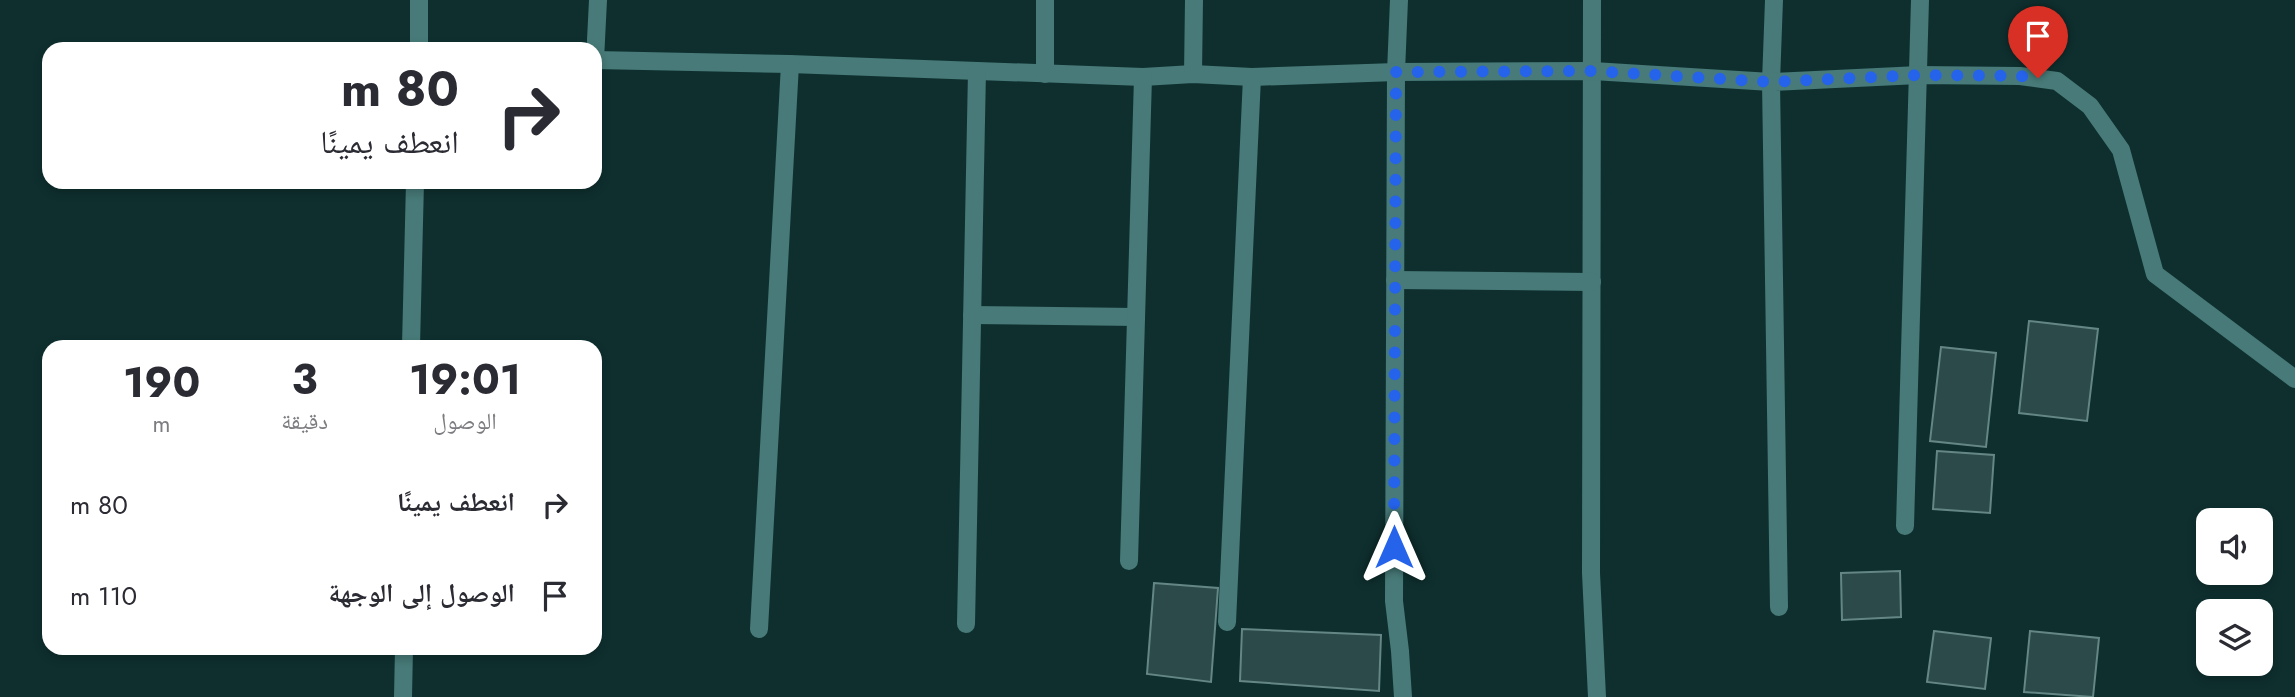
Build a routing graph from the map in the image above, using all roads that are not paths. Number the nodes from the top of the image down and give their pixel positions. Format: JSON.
{"nodes":[{"id":1,"x":419,"y":0,"type":"edge"},
{"id":2,"x":598,"y":0,"type":"edge"},
{"id":3,"x":1045,"y":0,"type":"edge"},
{"id":4,"x":1194,"y":0,"type":"edge"},
{"id":5,"x":1399,"y":0,"type":"edge"},
{"id":6,"x":1592,"y":0,"type":"edge"},
{"id":7,"x":1774,"y":0,"type":"edge"},
{"id":8,"x":1920,"y":0,"type":"edge"},
{"id":9,"x":419,"y":42,"type":"edge"},
{"id":10,"x":596,"y":42,"type":"edge"},
{"id":11,"x":602,"y":61,"type":"edge"},
{"id":12,"x":790,"y":64,"type":"junction"},
{"id":13,"x":977,"y":71,"type":"junction"},
{"id":14,"x":1593,"y":71,"type":"junction"},
{"id":15,"x":1396,"y":72,"type":"junction"},
{"id":16,"x":1045,"y":74,"type":"junction"},
{"id":17,"x":1193,"y":74,"type":"junction"},
{"id":18,"x":1919,"y":75,"type":"junction"},
{"id":19,"x":1143,"y":77,"type":"junction"},
{"id":20,"x":1252,"y":77,"type":"junction"},
{"id":21,"x":1771,"y":82,"type":"junction"},
{"id":22,"x":415,"y":189,"type":"edge"},
{"id":23,"x":1395,"y":280,"type":"junction"},
{"id":24,"x":1592,"y":282,"type":"junction"},
{"id":25,"x":972,"y":315,"type":"junction"},
{"id":26,"x":1136,"y":317,"type":"junction"},
{"id":27,"x":411,"y":340,"type":"edge"},
{"id":28,"x":2295,"y":379,"type":"edge"},
{"id":29,"x":1905,"y":526,"type":"dead end"},
{"id":30,"x":1129,"y":561,"type":"dead end"},
{"id":31,"x":1779,"y":607,"type":"dead end"},
{"id":32,"x":1227,"y":622,"type":"dead end"},
{"id":33,"x":966,"y":624,"type":"dead end"},
{"id":34,"x":758,"y":629,"type":"dead end"},
{"id":35,"x":404,"y":655,"type":"edge"},
{"id":36,"x":403,"y":697,"type":"edge"},
{"id":37,"x":1403,"y":697,"type":"edge"},
{"id":38,"x":1597,"y":697,"type":"edge"}],
"edges":[{"from":1,"to":9,"type":"street"},
{"from":2,"to":10,"type":"street"},
{"from":3,"to":16,"type":"street"},
{"from":4,"to":17,"type":"street"},
{"from":5,"to":15,"type":"street"},
{"from":6,"to":14,"type":"street"},
{"from":7,"to":21,"type":"street"},
{"from":8,"to":18,"type":"street"},
{"from":11,"to":12,"type":"street"},
{"from":12,"to":13,"type":"street"},
{"from":12,"to":34,"type":"street"},
{"from":13,"to":16,"type":"street"},
{"from":13,"to":25,"type":"street"},
{"from":14,"to":15,"type":"street"},
{"from":14,"to":21,"type":"street"},
{"from":14,"to":24,"type":"street"},
{"from":15,"to":20,"type":"street"},
{"from":15,"to":23,"type":"street"},
{"from":16,"to":19,"type":"street"},
{"from":17,"to":19,"type":"street"},
{"from":17,"to":20,"type":"street"},
{"from":18,"to":21,"type":"street"},
{"from":18,"to":28,"type":"street"},
{"from":18,"to":29,"type":"street"},
{"from":19,"to":26,"type":"street"},
{"from":20,"to":32,"type":"street"},
{"from":21,"to":31,"type":"street"},
{"from":22,"to":27,"type":"street"},
{"from":23,"to":24,"type":"street"},
{"from":23,"to":37,"type":"street"},
{"from":24,"to":38,"type":"street"},
{"from":25,"to":26,"type":"street"},
{"from":25,"to":33,"type":"street"},
{"from":26,"to":30,"type":"street"},
{"from":35,"to":36,"type":"street"}]}
